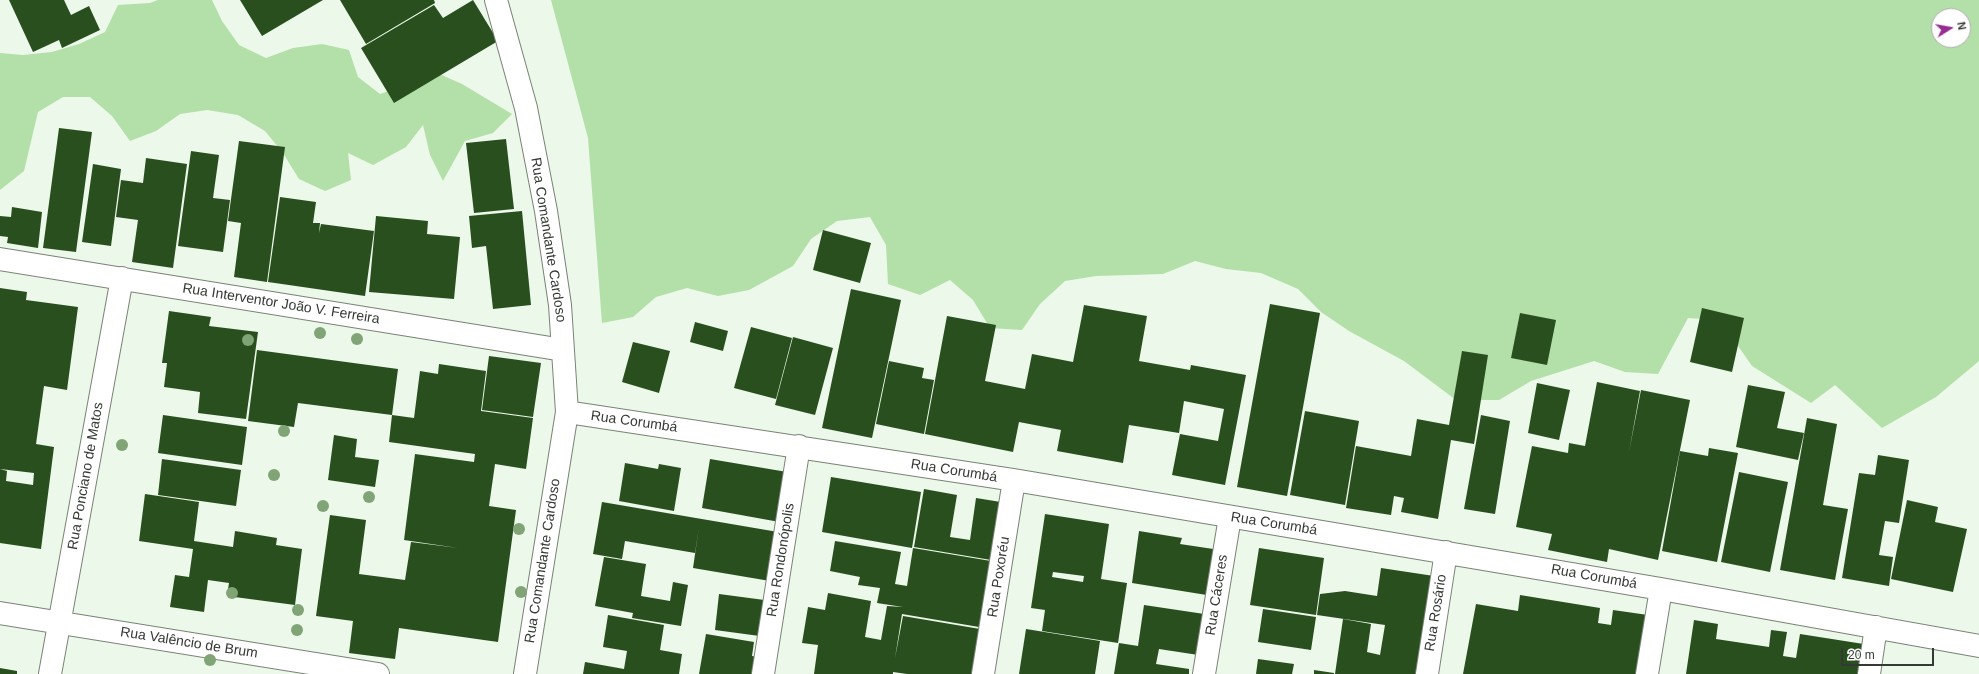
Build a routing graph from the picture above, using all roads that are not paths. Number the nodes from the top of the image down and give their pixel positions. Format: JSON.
{"nodes":[{"id":1,"x":496,"y":0,"type":"edge"},
{"id":2,"x":0,"y":259,"type":"edge"},
{"id":3,"x":122,"y":278,"type":"junction"},
{"id":4,"x":563,"y":350,"type":"junction"},
{"id":5,"x":567,"y":412,"type":"junction"},
{"id":6,"x":799,"y":446,"type":"junction"},
{"id":7,"x":1014,"y":480,"type":"junction"},
{"id":8,"x":1230,"y":516,"type":"junction"},
{"id":9,"x":1446,"y":552,"type":"junction"},
{"id":10,"x":1661,"y":589,"type":"junction"},
{"id":11,"x":0,"y":613,"type":"edge"},
{"id":12,"x":58,"y":622,"type":"junction"},
{"id":13,"x":1876,"y":627,"type":"junction"},
{"id":14,"x":1979,"y":646,"type":"edge"},
{"id":15,"x":50,"y":674,"type":"edge"},
{"id":16,"x":378,"y":674,"type":"edge"},
{"id":17,"x":525,"y":674,"type":"edge"},
{"id":18,"x":763,"y":674,"type":"edge"},
{"id":19,"x":983,"y":674,"type":"edge"},
{"id":20,"x":1204,"y":674,"type":"edge"},
{"id":21,"x":1427,"y":674,"type":"edge"},
{"id":22,"x":1647,"y":674,"type":"edge"},
{"id":23,"x":1869,"y":674,"type":"edge"}],
"edges":[{"from":1,"to":4,"type":"street","name":"Rua Comandante Cardoso"},
{"from":2,"to":3,"type":"street","name":"Rua Interventor João V. Ferreira"},
{"from":3,"to":4,"type":"street","name":"Rua Interventor João V. Ferreira"},
{"from":3,"to":12,"type":"street","name":"Rua Ponciano de Matos"},
{"from":4,"to":5,"type":"street","name":"Rua Comandante Cardoso"},
{"from":5,"to":6,"type":"street","name":"Rua Corumbá"},
{"from":5,"to":17,"type":"street","name":"Rua Comandante Cardoso"},
{"from":6,"to":7,"type":"street","name":"Rua Corumbá"},
{"from":6,"to":18,"type":"street","name":"Rua Rondonópolis"},
{"from":7,"to":8,"type":"street","name":"Rua Corumbá"},
{"from":7,"to":19,"type":"street","name":"Rua Poxoréu"},
{"from":8,"to":9,"type":"street","name":"Rua Corumbá"},
{"from":8,"to":20,"type":"street","name":"Rua Cáceres"},
{"from":9,"to":10,"type":"street","name":"Rua Corumbá"},
{"from":9,"to":21,"type":"street","name":"Rua Rosário"},
{"from":10,"to":13,"type":"street","name":"Rua Corumbá"},
{"from":10,"to":22,"type":"street"},
{"from":11,"to":12,"type":"street","name":"Rua Valêncio de Brum"},
{"from":12,"to":15,"type":"street","name":"Rua Ponciano de Matos"},
{"from":12,"to":16,"type":"street","name":"Rua Valêncio de Brum"},
{"from":13,"to":14,"type":"street","name":"Rua Corumbá"},
{"from":13,"to":23,"type":"street"}]}
